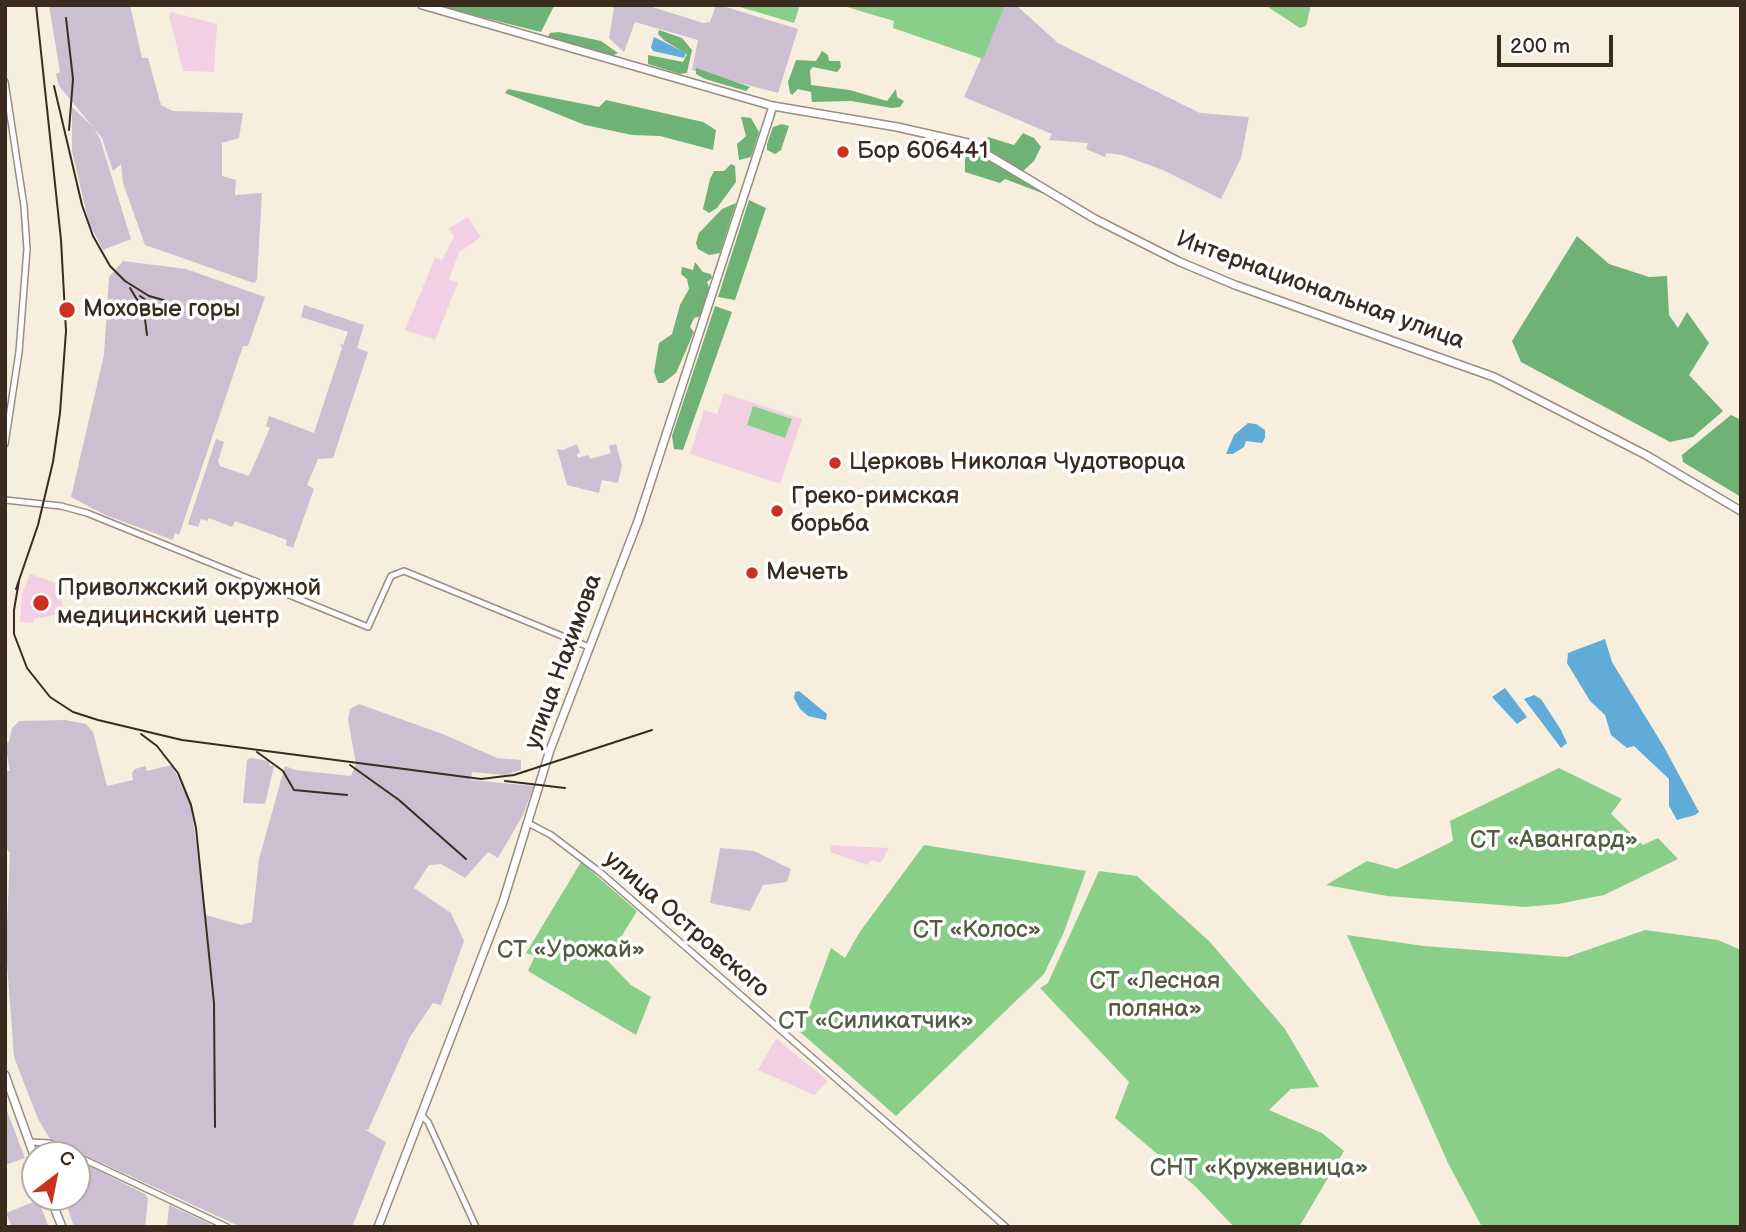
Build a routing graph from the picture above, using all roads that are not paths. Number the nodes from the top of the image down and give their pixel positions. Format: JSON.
{"nodes":[{"id":1,"x":422,"y":5,"type":"edge"},
{"id":2,"x":5,"y":82,"type":"edge"},
{"id":3,"x":773,"y":106,"type":"junction"},
{"id":4,"x":5,"y":444,"type":"edge"},
{"id":5,"x":5,"y":500,"type":"edge"},
{"id":6,"x":1741,"y":511,"type":"edge"},
{"id":7,"x":589,"y":647,"type":"junction"},
{"id":8,"x":528,"y":823,"type":"junction"},
{"id":9,"x":5,"y":1075,"type":"edge"},
{"id":10,"x":422,"y":1116,"type":"junction"},
{"id":11,"x":29,"y":1141,"type":"edge"},
{"id":12,"x":91,"y":1163,"type":"edge"},
{"id":13,"x":227,"y":1227,"type":"edge"},
{"id":14,"x":379,"y":1227,"type":"edge"},
{"id":15,"x":477,"y":1227,"type":"edge"},
{"id":16,"x":1006,"y":1227,"type":"edge"}],
"edges":[{"from":1,"to":3,"type":"main road","name":"Интернациональная улица"},
{"from":2,"to":4,"type":"street"},
{"from":3,"to":6,"type":"main road","name":"Интернациональная улица"},
{"from":3,"to":7,"type":"main road","name":"улица Нахимова"},
{"from":5,"to":7,"type":"street"},
{"from":7,"to":8,"type":"main road","name":"улица Нахимова"},
{"from":8,"to":10,"type":"main road","name":"улица Нахимова"},
{"from":8,"to":16,"type":"street","name":"улица Островского"},
{"from":9,"to":11,"type":"main road"},
{"from":10,"to":14,"type":"main road","name":"улица Нахимова"},
{"from":10,"to":15,"type":"street"},
{"from":12,"to":13,"type":"street"}]}
